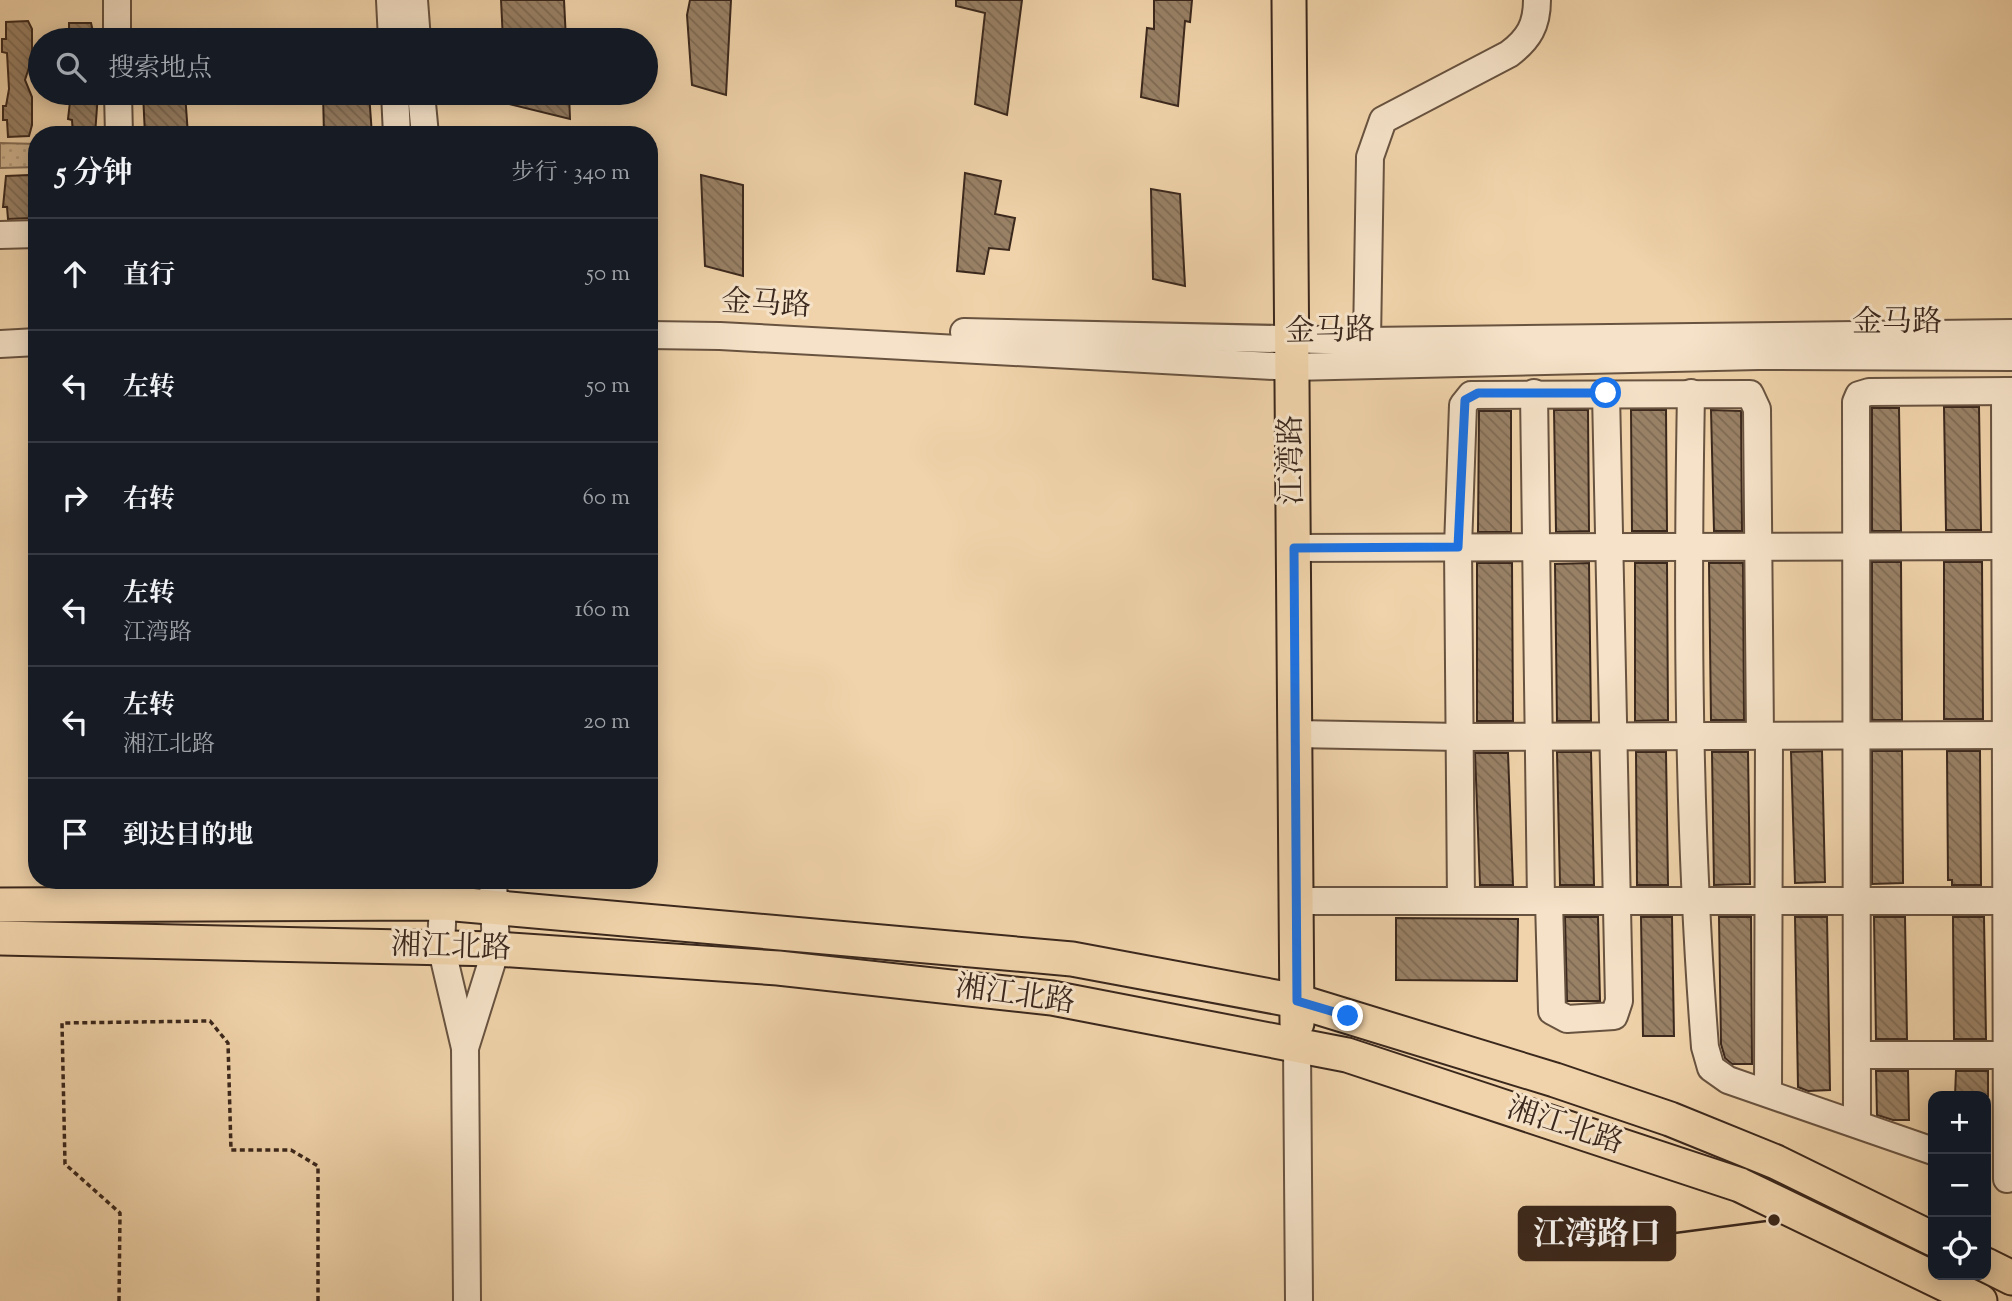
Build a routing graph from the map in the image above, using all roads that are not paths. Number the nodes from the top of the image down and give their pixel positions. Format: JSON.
{"nodes":[{"id":1,"x":117,"y":0,"type":"edge"},
{"id":2,"x":390,"y":0,"type":"edge"},
{"id":3,"x":414,"y":0,"type":"edge"},
{"id":4,"x":1289,"y":0,"type":"edge"},
{"id":5,"x":1537,"y":0,"type":"edge"},
{"id":6,"x":117,"y":28,"type":"edge"},
{"id":7,"x":391,"y":28,"type":"edge"},
{"id":8,"x":416,"y":28,"type":"edge"},
{"id":9,"x":118,"y":105,"type":"edge"},
{"id":10,"x":396,"y":105,"type":"edge"},
{"id":11,"x":422,"y":105,"type":"edge"},
{"id":12,"x":119,"y":126,"type":"edge"},
{"id":13,"x":397,"y":126,"type":"edge"},
{"id":14,"x":424,"y":126,"type":"edge"},
{"id":15,"x":28,"y":234,"type":"edge"},
{"id":16,"x":0,"y":235,"type":"edge"},
{"id":17,"x":658,"y":324,"type":"edge"},
{"id":18,"x":2012,"y":333,"type":"edge"},
{"id":19,"x":658,"y":335,"type":"edge"},
{"id":20,"x":1367,"y":341,"type":"junction"},
{"id":21,"x":28,"y":342,"type":"edge"},
{"id":22,"x":0,"y":344,"type":"edge"},
{"id":23,"x":1292,"y":353,"type":"junction"},
{"id":24,"x":2012,"y":356,"type":"edge"},
{"id":25,"x":28,"y":357,"type":"edge"},
{"id":26,"x":0,"y":359,"type":"edge"},
{"id":27,"x":2009,"y":391,"type":"edge"},
{"id":28,"x":1534,"y":393,"type":"junction"},
{"id":29,"x":1606,"y":393,"type":"junction"},
{"id":30,"x":1691,"y":393,"type":"junction"},
{"id":31,"x":1856,"y":546,"type":"junction"},
{"id":32,"x":2009,"y":546,"type":"edge"},
{"id":33,"x":1458,"y":547,"type":"junction"},
{"id":34,"x":1536,"y":547,"type":"junction"},
{"id":35,"x":1612,"y":547,"type":"junction"},
{"id":36,"x":1688,"y":547,"type":"junction"},
{"id":37,"x":1758,"y":547,"type":"junction"},
{"id":38,"x":1294,"y":548,"type":"junction"},
{"id":39,"x":1295,"y":734,"type":"junction"},
{"id":40,"x":2009,"y":735,"type":"edge"},
{"id":41,"x":1690,"y":736,"type":"junction"},
{"id":42,"x":1765,"y":736,"type":"junction"},
{"id":43,"x":1857,"y":736,"type":"junction"},
{"id":44,"x":1460,"y":737,"type":"junction"},
{"id":45,"x":1539,"y":737,"type":"junction"},
{"id":46,"x":1614,"y":737,"type":"junction"},
{"id":47,"x":444,"y":892,"type":"edge"},
{"id":48,"x":495,"y":894,"type":"edge"},
{"id":49,"x":1296,"y":901,"type":"junction"},
{"id":50,"x":1461,"y":901,"type":"junction"},
{"id":51,"x":1545,"y":901,"type":"junction"},
{"id":52,"x":1616,"y":901,"type":"junction"},
{"id":53,"x":1694,"y":901,"type":"junction"},
{"id":54,"x":1769,"y":901,"type":"junction"},
{"id":55,"x":1857,"y":901,"type":"junction"},
{"id":56,"x":2009,"y":901,"type":"edge"},
{"id":57,"x":0,"y":905,"type":"edge"},
{"id":58,"x":0,"y":939,"type":"edge"},
{"id":59,"x":441,"y":946,"type":"junction"},
{"id":60,"x":496,"y":948,"type":"junction"},
{"id":61,"x":1297,"y":1001,"type":"junction"},
{"id":62,"x":1297,"y":1047,"type":"junction"},
{"id":63,"x":465,"y":1048,"type":"junction"},
{"id":64,"x":1858,"y":1055,"type":"junction"},
{"id":65,"x":2009,"y":1055,"type":"edge"},
{"id":66,"x":1768,"y":1093,"type":"junction"},
{"id":67,"x":1857,"y":1123,"type":"junction"},
{"id":68,"x":1928,"y":1149,"type":"edge"},
{"id":69,"x":2001,"y":1177,"type":"edge"},
{"id":70,"x":1928,"y":1237,"type":"edge"},
{"id":71,"x":1991,"y":1268,"type":"edge"},
{"id":72,"x":2012,"y":1278,"type":"edge"},
{"id":73,"x":467,"y":1301,"type":"edge"},
{"id":74,"x":1299,"y":1301,"type":"edge"},
{"id":75,"x":1980,"y":1301,"type":"edge"}],
"edges":[{"from":1,"to":6,"type":"street"},
{"from":2,"to":7,"type":"street"},
{"from":3,"to":8,"type":"street"},
{"from":4,"to":23,"type":"main road","name":"江湾路"},
{"from":5,"to":20,"type":"street"},
{"from":9,"to":12,"type":"street"},
{"from":10,"to":13,"type":"street"},
{"from":11,"to":14,"type":"street"},
{"from":15,"to":16,"type":"street"},
{"from":17,"to":23,"type":"street","name":"金马路"},
{"from":18,"to":20,"type":"street","name":"金马路"},
{"from":19,"to":23,"type":"street","name":"金马路"},
{"from":20,"to":23,"type":"street","name":"金马路"},
{"from":21,"to":22,"type":"street"},
{"from":23,"to":24,"type":"street","name":"金马路"},
{"from":23,"to":38,"type":"main road","name":"江湾路"},
{"from":25,"to":26,"type":"street"},
{"from":27,"to":31,"type":"street"},
{"from":27,"to":32,"type":"street"},
{"from":28,"to":29,"type":"street"},
{"from":28,"to":33,"type":"street"},
{"from":28,"to":34,"type":"street"},
{"from":29,"to":30,"type":"street"},
{"from":29,"to":35,"type":"street"},
{"from":30,"to":36,"type":"street"},
{"from":30,"to":37,"type":"street"},
{"from":31,"to":32,"type":"street"},
{"from":31,"to":37,"type":"street"},
{"from":31,"to":43,"type":"street"},
{"from":32,"to":40,"type":"street"},
{"from":33,"to":34,"type":"street"},
{"from":33,"to":38,"type":"street"},
{"from":33,"to":44,"type":"street"},
{"from":34,"to":35,"type":"street"},
{"from":34,"to":45,"type":"street"},
{"from":35,"to":36,"type":"street"},
{"from":35,"to":46,"type":"street"},
{"from":36,"to":37,"type":"street"},
{"from":36,"to":41,"type":"street"},
{"from":37,"to":42,"type":"street"},
{"from":38,"to":39,"type":"main road","name":"江湾路"},
{"from":39,"to":44,"type":"street"},
{"from":39,"to":49,"type":"main road","name":"江湾路"},
{"from":40,"to":43,"type":"street"},
{"from":40,"to":56,"type":"street"},
{"from":41,"to":42,"type":"street"},
{"from":41,"to":46,"type":"street"},
{"from":41,"to":53,"type":"street"},
{"from":42,"to":43,"type":"street"},
{"from":42,"to":54,"type":"street"},
{"from":43,"to":55,"type":"street"},
{"from":44,"to":45,"type":"street"},
{"from":44,"to":50,"type":"street"},
{"from":45,"to":46,"type":"street"},
{"from":45,"to":51,"type":"street"},
{"from":46,"to":52,"type":"street"},
{"from":47,"to":48,"type":"main road","name":"湘江北路"},
{"from":47,"to":57,"type":"main road","name":"湘江北路"},
{"from":47,"to":59,"type":"street"},
{"from":48,"to":60,"type":"street"},
{"from":48,"to":61,"type":"main road","name":"湘江北路"},
{"from":49,"to":50,"type":"street"},
{"from":49,"to":61,"type":"main road","name":"江湾路"},
{"from":50,"to":51,"type":"street"},
{"from":51,"to":52,"type":"street"},
{"from":51,"to":52,"type":"street"},
{"from":52,"to":53,"type":"street"},
{"from":53,"to":54,"type":"street"},
{"from":53,"to":66,"type":"street"},
{"from":54,"to":55,"type":"street"},
{"from":54,"to":66,"type":"street"},
{"from":55,"to":56,"type":"street"},
{"from":55,"to":64,"type":"street"},
{"from":56,"to":65,"type":"street"},
{"from":58,"to":59,"type":"main road","name":"湘江北路"},
{"from":59,"to":60,"type":"main road","name":"湘江北路"},
{"from":59,"to":63,"type":"street"},
{"from":60,"to":62,"type":"main road","name":"湘江北路"},
{"from":60,"to":63,"type":"street"},
{"from":61,"to":62,"type":"main road","name":"江湾路"},
{"from":61,"to":70,"type":"main road","name":"湘江北路"},
{"from":62,"to":74,"type":"street"},
{"from":62,"to":75,"type":"main road","name":"湘江北路"},
{"from":63,"to":73,"type":"street"},
{"from":64,"to":65,"type":"street"},
{"from":64,"to":67,"type":"street"},
{"from":65,"to":69,"type":"street"},
{"from":66,"to":67,"type":"street"},
{"from":67,"to":68,"type":"street"},
{"from":71,"to":72,"type":"main road"}]}
